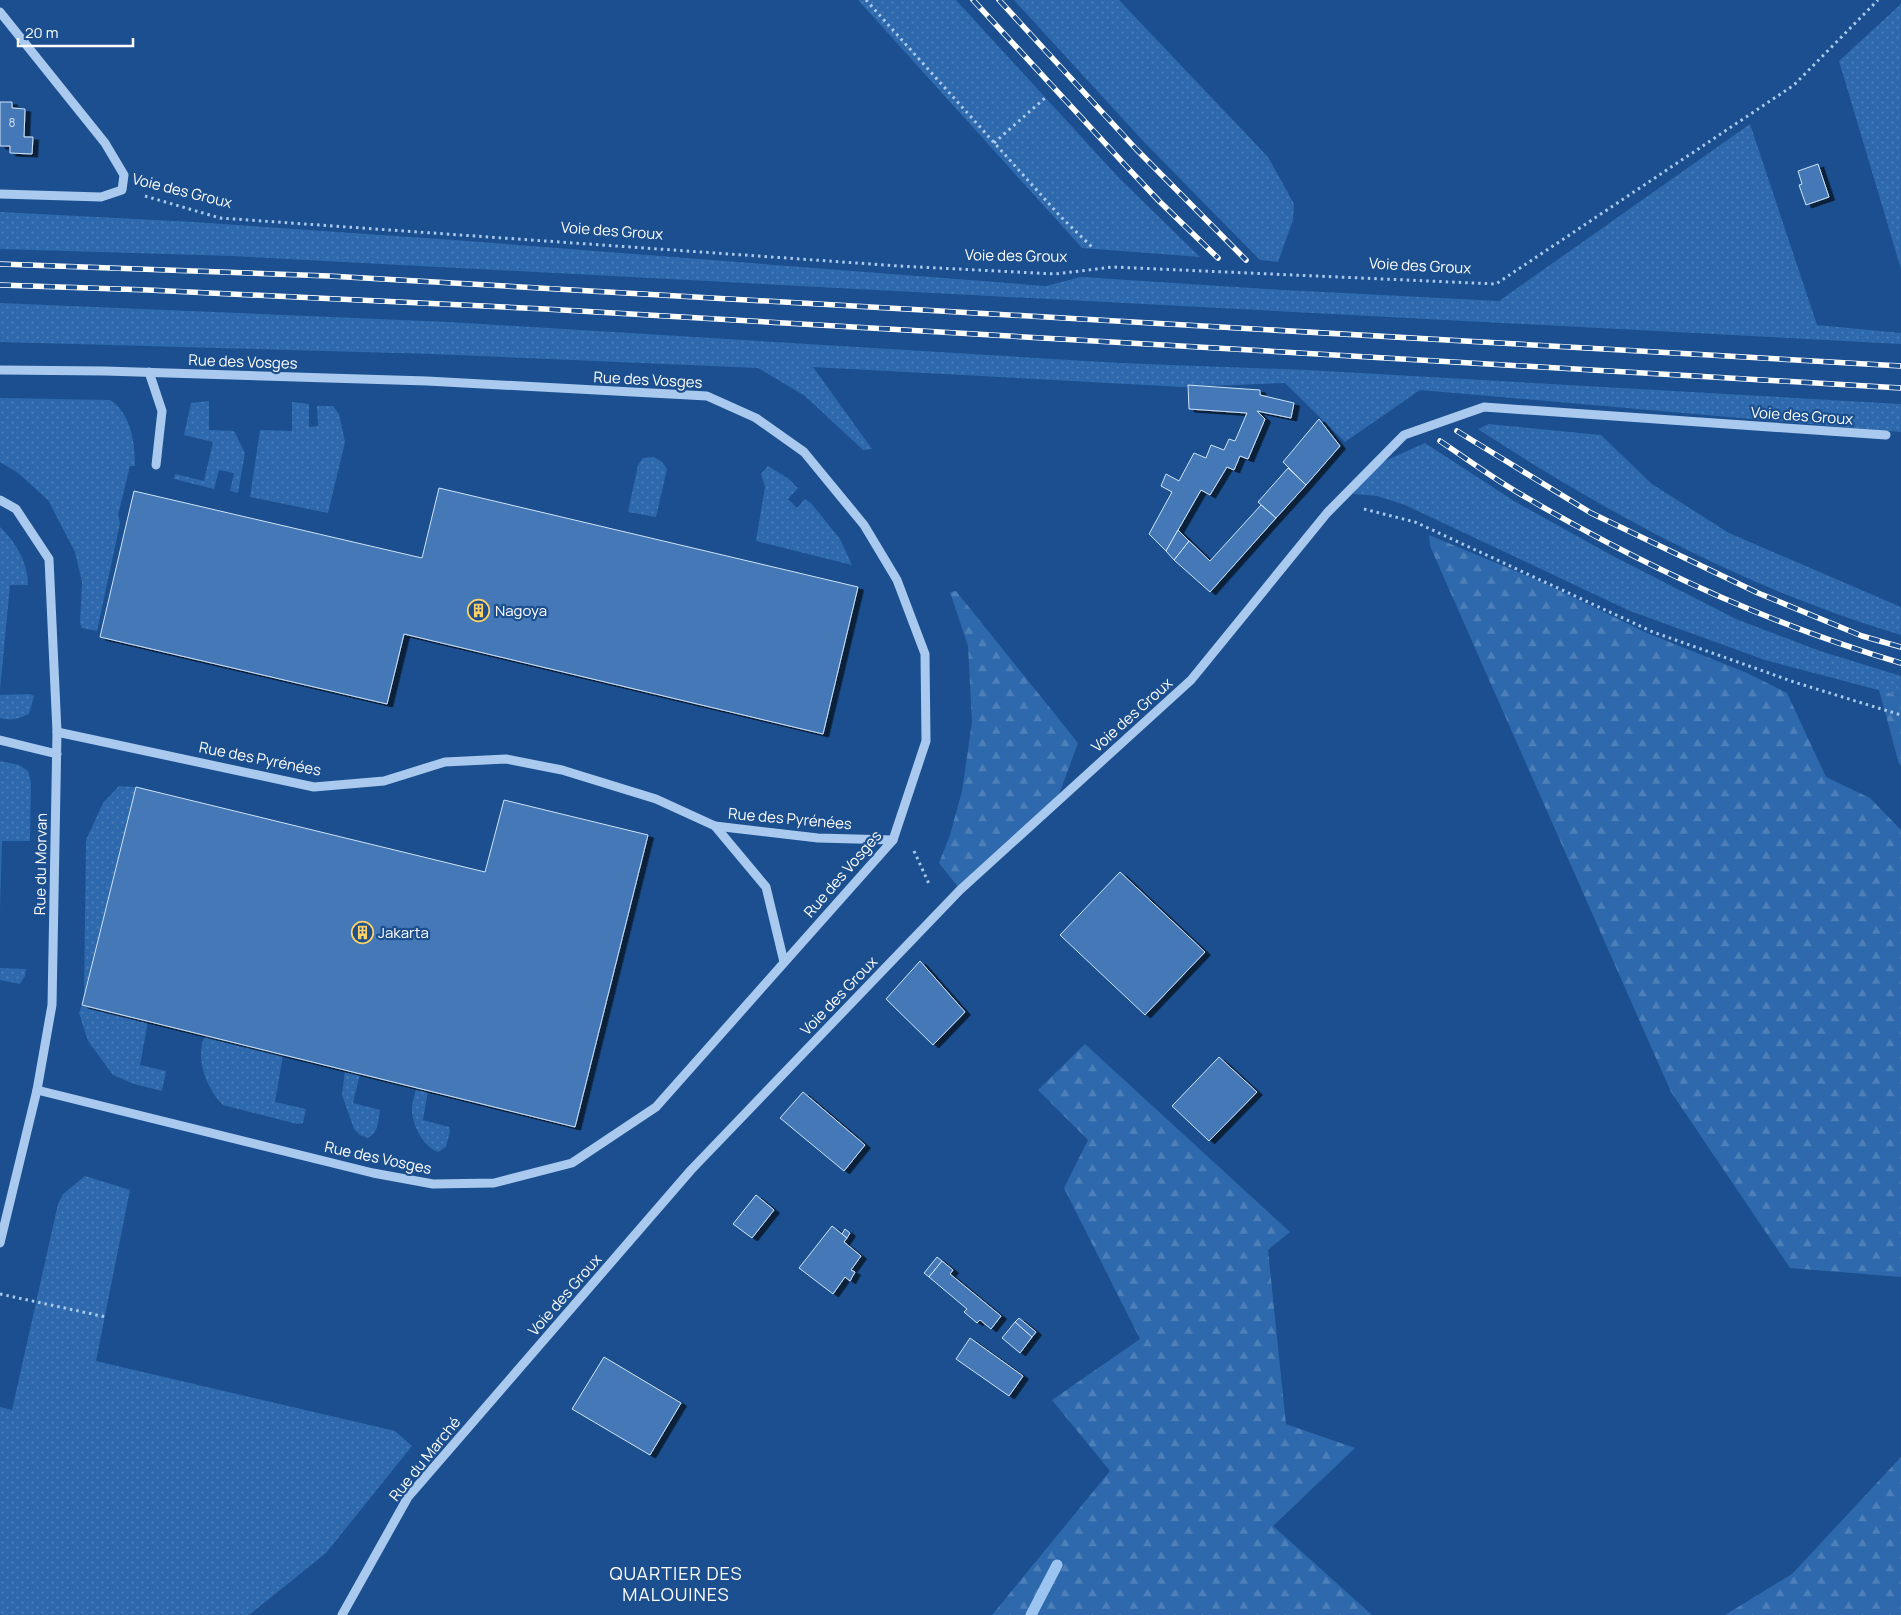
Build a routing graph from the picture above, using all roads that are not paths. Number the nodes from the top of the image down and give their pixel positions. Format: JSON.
{"nodes":[{"id":1,"x":0,"y":12,"type":"edge"},
{"id":2,"x":0,"y":194,"type":"edge"},
{"id":3,"x":0,"y":370,"type":"edge"},
{"id":4,"x":149,"y":372,"type":"junction"},
{"id":5,"x":1886,"y":436,"type":"dead end"},
{"id":6,"x":156,"y":465,"type":"dead end"},
{"id":7,"x":0,"y":500,"type":"edge"},
{"id":8,"x":57,"y":732,"type":"junction"},
{"id":9,"x":0,"y":740,"type":"edge"},
{"id":10,"x":57,"y":754,"type":"junction"},
{"id":11,"x":715,"y":826,"type":"junction"},
{"id":12,"x":893,"y":840,"type":"junction"},
{"id":13,"x":784,"y":962,"type":"junction"},
{"id":14,"x":37,"y":1090,"type":"junction"},
{"id":15,"x":0,"y":1243,"type":"edge"},
{"id":16,"x":530,"y":1356,"type":"joint"},
{"id":17,"x":342,"y":1615,"type":"edge"}],
"edges":[{"from":1,"to":2,"type":"street"},
{"from":3,"to":4,"type":"street","name":"Rue des Vosges"},
{"from":4,"to":6,"type":"street"},
{"from":4,"to":12,"type":"street","name":"Rue des Vosges"},
{"from":5,"to":16,"type":"street","name":"Voie des Groux"},
{"from":7,"to":8,"type":"street","name":"Rue du Morvan"},
{"from":8,"to":10,"type":"street","name":"Rue du Morvan"},
{"from":8,"to":11,"type":"street","name":"Rue des Pyrénées"},
{"from":9,"to":10,"type":"street"},
{"from":10,"to":14,"type":"street","name":"Rue du Morvan"},
{"from":11,"to":12,"type":"street","name":"Rue des Pyrénées"},
{"from":11,"to":13,"type":"street","name":"Rue des Pyrénées"},
{"from":12,"to":13,"type":"street","name":"Rue des Vosges"},
{"from":13,"to":14,"type":"street","name":"Rue des Vosges"},
{"from":14,"to":15,"type":"street","name":"Rue du Morvan"},
{"from":16,"to":17,"type":"street","name":"Rue du Marché"}]}
